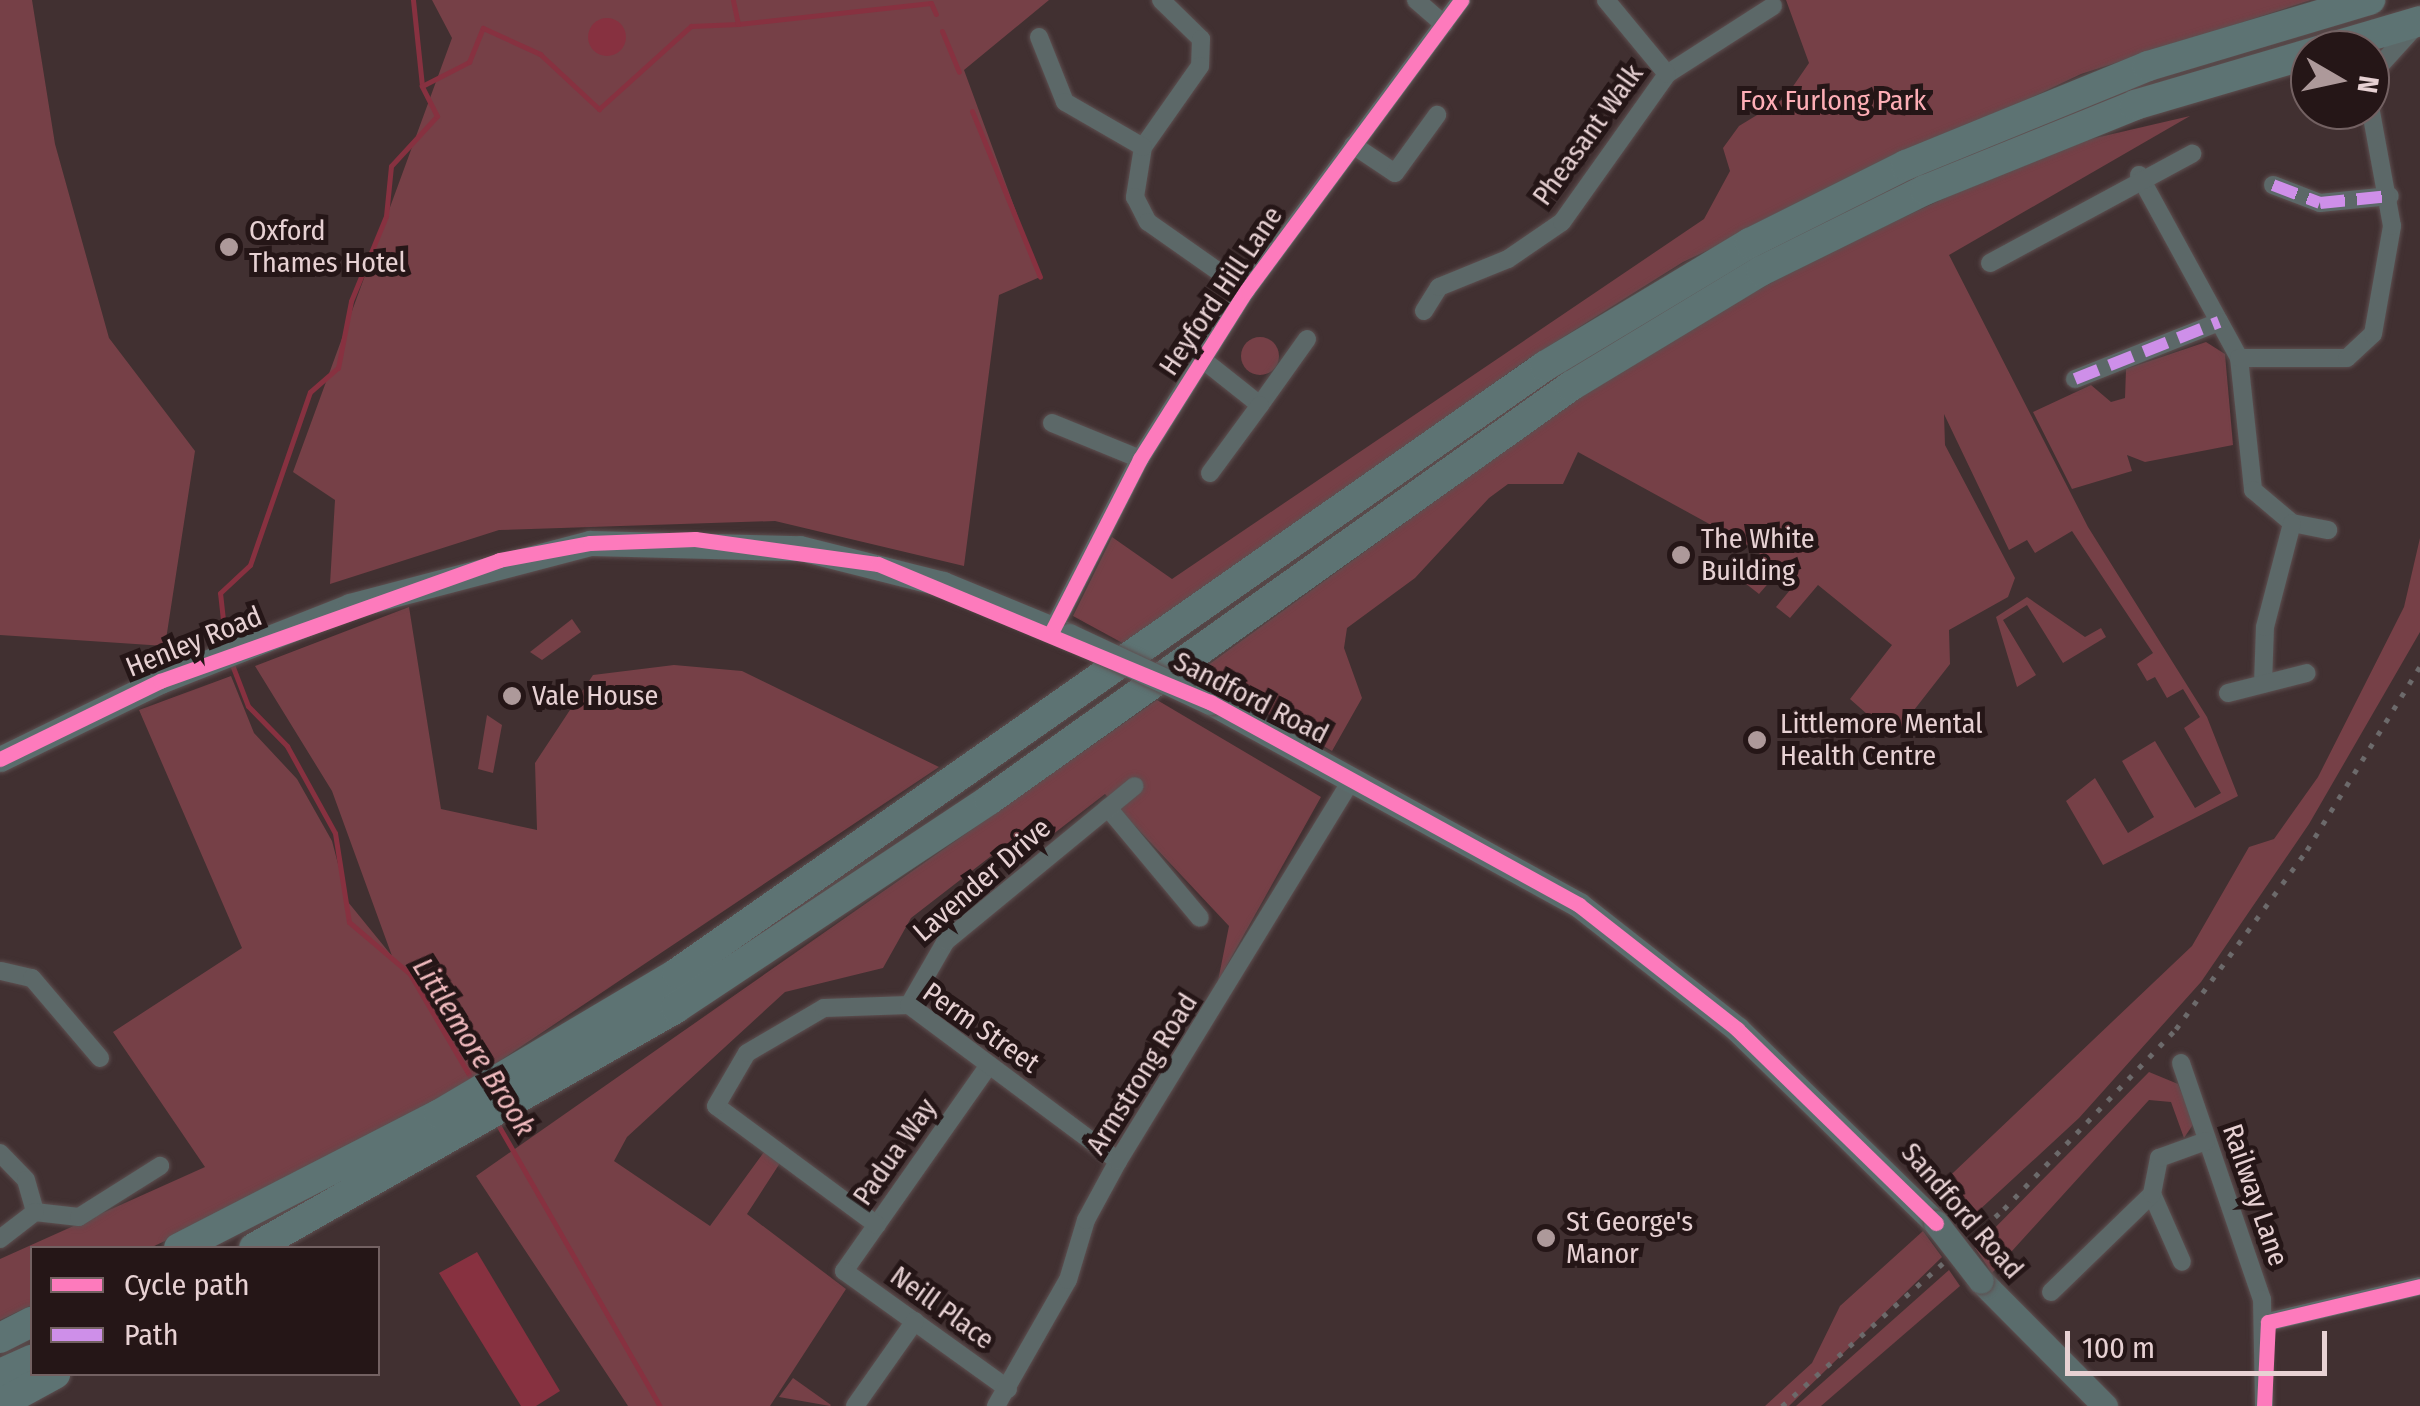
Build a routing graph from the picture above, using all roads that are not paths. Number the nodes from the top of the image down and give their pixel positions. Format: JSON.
{"nodes":[{"id":1,"x":1161,"y":0,"type":"edge"},
{"id":2,"x":1416,"y":0,"type":"edge"},
{"id":3,"x":1461,"y":0,"type":"edge"},
{"id":4,"x":1606,"y":0,"type":"edge"},
{"id":5,"x":1773,"y":6,"type":"dead end"},
{"id":6,"x":2420,"y":22,"type":"edge"},
{"id":7,"x":1444,"y":24,"type":"junction"},
{"id":8,"x":2387,"y":30,"type":"edge"},
{"id":9,"x":2387,"y":30,"type":"edge"},
{"id":10,"x":1039,"y":37,"type":"dead end"},
{"id":11,"x":2290,"y":46,"type":"edge"},
{"id":12,"x":2290,"y":58,"type":"edge"},
{"id":13,"x":1667,"y":74,"type":"junction"},
{"id":14,"x":1437,"y":115,"type":"dead end"},
{"id":15,"x":2375,"y":130,"type":"edge"},
{"id":16,"x":1354,"y":146,"type":"junction"},
{"id":17,"x":1143,"y":147,"type":"junction"},
{"id":18,"x":2192,"y":154,"type":"dead end"},
{"id":19,"x":2139,"y":175,"type":"junction"},
{"id":20,"x":2273,"y":186,"type":"dead end"},
{"id":21,"x":2390,"y":196,"type":"junction"},
{"id":22,"x":1990,"y":263,"type":"dead end"},
{"id":23,"x":1246,"y":291,"type":"junction"},
{"id":24,"x":1424,"y":311,"type":"dead end"},
{"id":25,"x":2219,"y":322,"type":"junction"},
{"id":26,"x":1307,"y":339,"type":"dead end"},
{"id":27,"x":2240,"y":358,"type":"junction"},
{"id":28,"x":1202,"y":359,"type":"junction"},
{"id":29,"x":2074,"y":380,"type":"dead end"},
{"id":30,"x":1260,"y":405,"type":"junction"},
{"id":31,"x":1052,"y":424,"type":"dead end"},
{"id":32,"x":1140,"y":459,"type":"junction"},
{"id":33,"x":1210,"y":472,"type":"dead end"},
{"id":34,"x":2292,"y":523,"type":"junction"},
{"id":35,"x":2328,"y":530,"type":"dead end"},
{"id":36,"x":413,"y":584,"type":"joint"},
{"id":37,"x":1061,"y":632,"type":"junction"},
{"id":38,"x":2307,"y":673,"type":"dead end"},
{"id":39,"x":2263,"y":684,"type":"junction"},
{"id":40,"x":2228,"y":693,"type":"dead end"},
{"id":41,"x":0,"y":759,"type":"edge"},
{"id":42,"x":1352,"y":779,"type":"junction"},
{"id":43,"x":1134,"y":786,"type":"dead end"},
{"id":44,"x":1108,"y":808,"type":"junction"},
{"id":45,"x":1200,"y":918,"type":"dead end"},
{"id":46,"x":0,"y":970,"type":"edge"},
{"id":47,"x":910,"y":1005,"type":"junction"},
{"id":48,"x":100,"y":1058,"type":"dead end"},
{"id":49,"x":2180,"y":1063,"type":"dead end"},
{"id":50,"x":990,"y":1065,"type":"junction"},
{"id":51,"x":446,"y":1128,"type":"junction"},
{"id":52,"x":2206,"y":1140,"type":"junction"},
{"id":53,"x":0,"y":1154,"type":"edge"},
{"id":54,"x":1118,"y":1161,"type":"junction"},
{"id":55,"x":160,"y":1166,"type":"dead end"},
{"id":56,"x":2152,"y":1194,"type":"junction"},
{"id":57,"x":35,"y":1212,"type":"junction"},
{"id":58,"x":877,"y":1226,"type":"junction"},
{"id":59,"x":0,"y":1240,"type":"edge"},
{"id":60,"x":274,"y":1241,"type":"edge"},
{"id":61,"x":183,"y":1246,"type":"edge"},
{"id":62,"x":2182,"y":1262,"type":"dead end"},
{"id":63,"x":844,"y":1270,"type":"joint"},
{"id":64,"x":2420,"y":1286,"type":"edge"},
{"id":65,"x":2051,"y":1292,"type":"dead end"},
{"id":66,"x":915,"y":1322,"type":"junction"},
{"id":67,"x":2268,"y":1322,"type":"junction"},
{"id":68,"x":30,"y":1323,"type":"edge"},
{"id":69,"x":0,"y":1338,"type":"edge"},
{"id":70,"x":30,"y":1361,"type":"edge"},
{"id":71,"x":0,"y":1374,"type":"edge"},
{"id":72,"x":51,"y":1376,"type":"edge"},
{"id":73,"x":1008,"y":1389,"type":"junction"},
{"id":74,"x":0,"y":1404,"type":"edge"},
{"id":75,"x":855,"y":1406,"type":"edge"},
{"id":76,"x":996,"y":1406,"type":"edge"},
{"id":77,"x":2105,"y":1406,"type":"edge"},
{"id":78,"x":2264,"y":1406,"type":"edge"}],
"edges":[{"from":1,"to":17,"type":"street"},
{"from":2,"to":7,"type":"street"},
{"from":3,"to":7,"type":"street","name":"Heyford Hill Lane"},
{"from":4,"to":13,"type":"street","name":"Pheasant Walk"},
{"from":5,"to":13,"type":"street"},
{"from":6,"to":8,"type":"main road"},
{"from":6,"to":9,"type":"street"},
{"from":7,"to":16,"type":"street","name":"Heyford Hill Lane"},
{"from":10,"to":17,"type":"street"},
{"from":11,"to":51,"type":"main road"},
{"from":12,"to":51,"type":"main road"},
{"from":13,"to":24,"type":"street","name":"Pheasant Walk"},
{"from":14,"to":16,"type":"street"},
{"from":15,"to":21,"type":"street"},
{"from":16,"to":23,"type":"street","name":"Heyford Hill Lane"},
{"from":17,"to":23,"type":"street"},
{"from":18,"to":19,"type":"street"},
{"from":19,"to":22,"type":"street"},
{"from":19,"to":25,"type":"street"},
{"from":20,"to":21,"type":"street"},
{"from":21,"to":27,"type":"street"},
{"from":23,"to":28,"type":"street","name":"Heyford Hill Lane"},
{"from":25,"to":27,"type":"street"},
{"from":25,"to":29,"type":"street"},
{"from":26,"to":30,"type":"street"},
{"from":27,"to":34,"type":"street"},
{"from":28,"to":30,"type":"street"},
{"from":28,"to":32,"type":"street","name":"Heyford Hill Lane"},
{"from":30,"to":33,"type":"street"},
{"from":31,"to":32,"type":"street"},
{"from":32,"to":37,"type":"street","name":"Heyford Hill Lane"},
{"from":34,"to":35,"type":"street"},
{"from":34,"to":39,"type":"street"},
{"from":36,"to":37,"type":"street","name":"Sandford Road"},
{"from":36,"to":41,"type":"street","name":"Henley Road"},
{"from":37,"to":42,"type":"street","name":"Sandford Road","bridge":true},
{"from":38,"to":39,"type":"street"},
{"from":39,"to":40,"type":"street"},
{"from":42,"to":54,"type":"street","name":"Armstrong Road"},
{"from":42,"to":77,"type":"street","name":"Sandford Road","bridge":true},
{"from":43,"to":44,"type":"street","name":"Lavender Drive"},
{"from":44,"to":45,"type":"street"},
{"from":44,"to":47,"type":"street","name":"Lavender Drive"},
{"from":46,"to":48,"type":"street"},
{"from":47,"to":50,"type":"street","name":"Perm Street"},
{"from":47,"to":58,"type":"street","name":"Perm Street"},
{"from":49,"to":52,"type":"street","name":"Railway Lane"},
{"from":50,"to":54,"type":"street","name":"Perm Street"},
{"from":50,"to":58,"type":"street","name":"Padua Way"},
{"from":51,"to":60,"type":"main road"},
{"from":51,"to":61,"type":"main road"},
{"from":52,"to":56,"type":"street"},
{"from":52,"to":67,"type":"street","name":"Railway Lane"},
{"from":53,"to":57,"type":"street"},
{"from":54,"to":73,"type":"street","name":"Armstrong Road"},
{"from":55,"to":57,"type":"street"},
{"from":56,"to":62,"type":"street"},
{"from":56,"to":65,"type":"street"},
{"from":57,"to":59,"type":"street"},
{"from":58,"to":63,"type":"street","name":"Padua Way"},
{"from":63,"to":66,"type":"street","name":"Neill Place"},
{"from":64,"to":67,"type":"street"},
{"from":66,"to":73,"type":"street","name":"Neill Place"},
{"from":66,"to":75,"type":"street"},
{"from":67,"to":78,"type":"street","name":"Railway Lane"},
{"from":68,"to":69,"type":"main road"},
{"from":70,"to":71,"type":"main road"},
{"from":72,"to":74,"type":"main road"},
{"from":73,"to":76,"type":"street","name":"Armstrong Road"}]}
